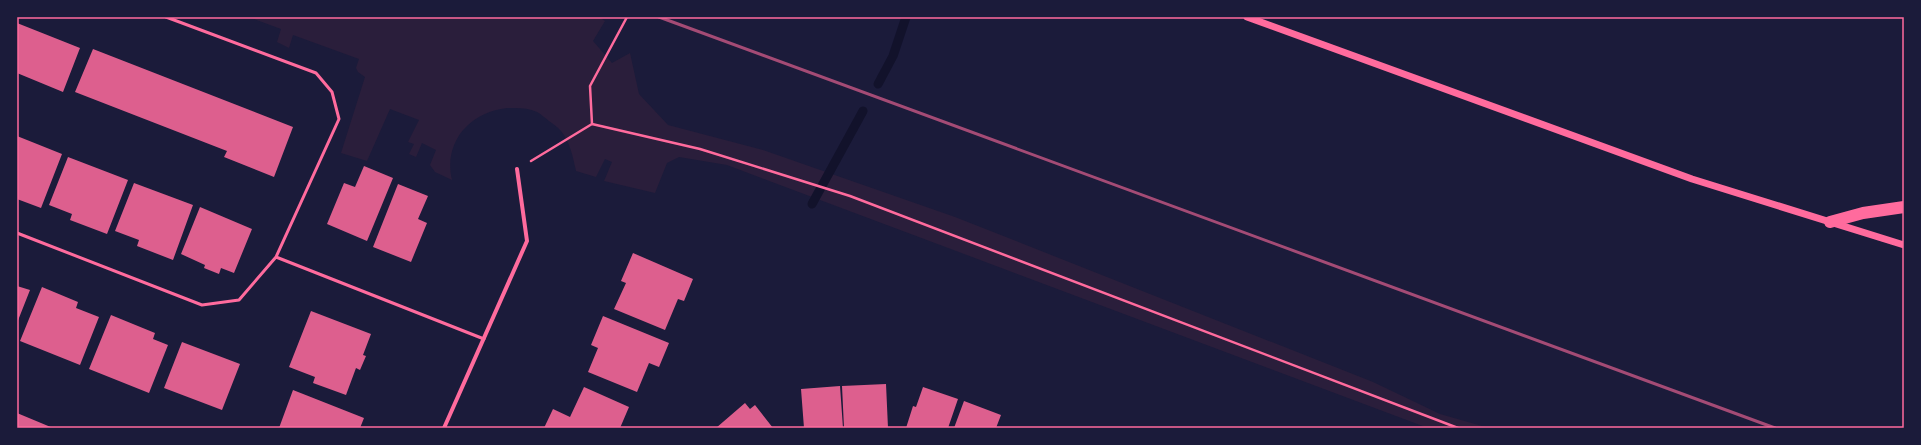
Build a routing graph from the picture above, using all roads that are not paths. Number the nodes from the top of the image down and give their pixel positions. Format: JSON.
{"nodes":[{"id":1,"x":166,"y":17,"type":"edge"},
{"id":2,"x":1247,"y":17,"type":"edge"},
{"id":3,"x":517,"y":169,"type":"road end"},
{"id":4,"x":1904,"y":207,"type":"edge"},
{"id":5,"x":1830,"y":222,"type":"junction"},
{"id":6,"x":17,"y":233,"type":"edge"},
{"id":7,"x":1904,"y":245,"type":"edge"},
{"id":8,"x":276,"y":257,"type":"junction"},
{"id":9,"x":484,"y":339,"type":"junction"},
{"id":10,"x":444,"y":428,"type":"edge"}],
"edges":[{"from":1,"to":8,"type":"lane"},
{"from":2,"to":5,"type":"street"},
{"from":3,"to":9,"type":"street"},
{"from":4,"to":5,"type":"highway"},
{"from":5,"to":7,"type":"street"},
{"from":6,"to":8,"type":"lane"},
{"from":8,"to":9,"type":"lane"},
{"from":9,"to":10,"type":"street"}]}
